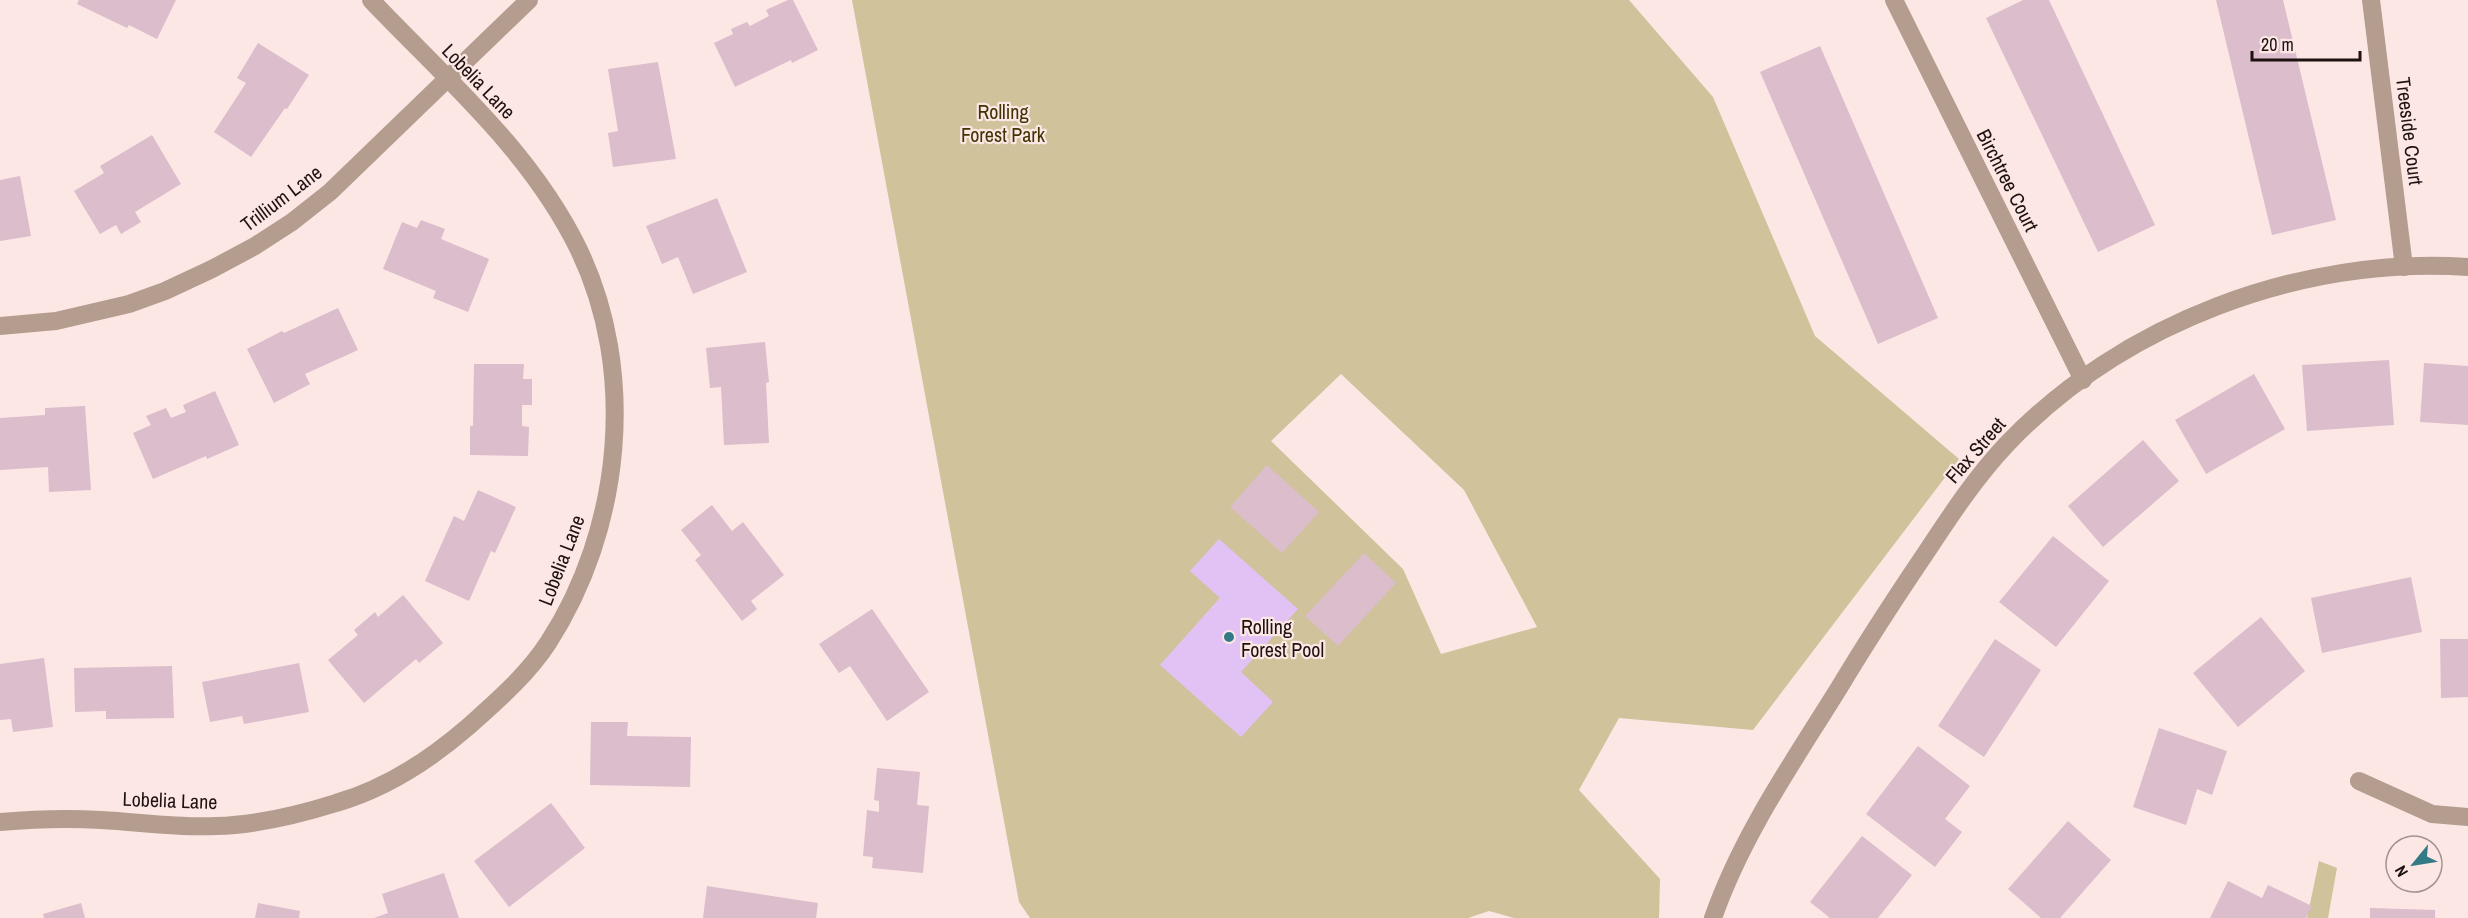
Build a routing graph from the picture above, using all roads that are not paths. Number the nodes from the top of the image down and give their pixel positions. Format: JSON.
{"nodes":[{"id":1,"x":371,"y":0,"type":"edge"},
{"id":2,"x":529,"y":0,"type":"edge"},
{"id":3,"x":1894,"y":0,"type":"edge"},
{"id":4,"x":2371,"y":0,"type":"edge"},
{"id":5,"x":446,"y":79,"type":"junction"},
{"id":6,"x":2404,"y":267,"type":"junction"},
{"id":7,"x":2468,"y":267,"type":"edge"},
{"id":8,"x":0,"y":326,"type":"edge"},
{"id":9,"x":2083,"y":380,"type":"junction"},
{"id":10,"x":2359,"y":781,"type":"dead end"},
{"id":11,"x":2468,"y":817,"type":"edge"},
{"id":12,"x":0,"y":822,"type":"edge"},
{"id":13,"x":1713,"y":918,"type":"edge"}],
"edges":[{"from":1,"to":5,"type":"street","name":"Lobelia Lane"},
{"from":2,"to":5,"type":"street","name":"Trillium Lane"},
{"from":3,"to":9,"type":"street","name":"Birchtree Court"},
{"from":4,"to":6,"type":"street","name":"Treeside Court"},
{"from":5,"to":8,"type":"street","name":"Trillium Lane"},
{"from":5,"to":12,"type":"street","name":"Lobelia Lane"},
{"from":6,"to":7,"type":"street","name":"Flax Street"},
{"from":6,"to":9,"type":"street","name":"Flax Street"},
{"from":9,"to":13,"type":"street","name":"Flax Street"},
{"from":10,"to":11,"type":"street"}]}
